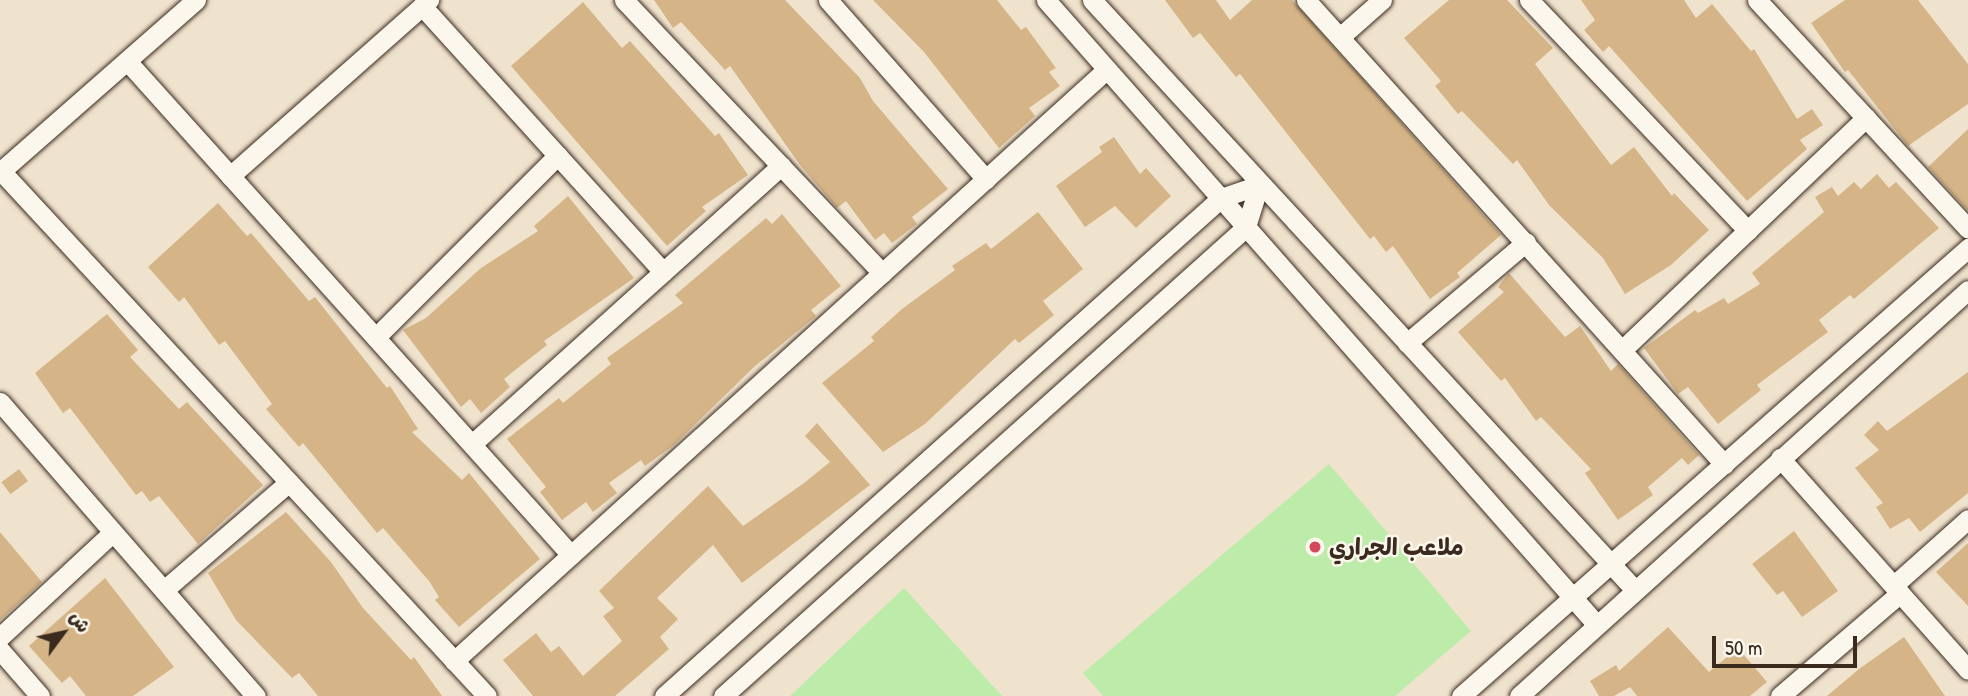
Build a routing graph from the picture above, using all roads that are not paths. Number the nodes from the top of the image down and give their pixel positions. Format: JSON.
{"nodes":[{"id":1,"x":196,"y":0,"type":"edge"},
{"id":2,"x":624,"y":0,"type":"edge"},
{"id":3,"x":828,"y":0,"type":"edge"},
{"id":4,"x":1046,"y":0,"type":"edge"},
{"id":5,"x":1092,"y":0,"type":"edge"},
{"id":6,"x":1306,"y":0,"type":"edge"},
{"id":7,"x":1382,"y":0,"type":"edge"},
{"id":8,"x":1529,"y":0,"type":"edge"},
{"id":9,"x":426,"y":3,"type":"edge"},
{"id":10,"x":1764,"y":3,"type":"edge"},
{"id":11,"x":1340,"y":37,"type":"junction"},
{"id":12,"x":127,"y":61,"type":"junction"},
{"id":13,"x":1107,"y":69,"type":"junction"},
{"id":14,"x":1866,"y":118,"type":"junction"},
{"id":15,"x":558,"y":155,"type":"junction"},
{"id":16,"x":781,"y":166,"type":"junction"},
{"id":17,"x":1,"y":171,"type":"edge"},
{"id":18,"x":230,"y":176,"type":"junction"},
{"id":19,"x":986,"y":179,"type":"junction"},
{"id":20,"x":1259,"y":185,"type":"junction"},
{"id":21,"x":1220,"y":198,"type":"junction"},
{"id":22,"x":1246,"y":227,"type":"junction"},
{"id":23,"x":1968,"y":229,"type":"edge"},
{"id":24,"x":1748,"y":230,"type":"junction"},
{"id":25,"x":1526,"y":242,"type":"junction"},
{"id":26,"x":1968,"y":248,"type":"edge"},
{"id":27,"x":663,"y":272,"type":"junction"},
{"id":28,"x":882,"y":273,"type":"junction"},
{"id":29,"x":1968,"y":290,"type":"edge"},
{"id":30,"x":376,"y":337,"type":"junction"},
{"id":31,"x":1407,"y":343,"type":"junction"},
{"id":32,"x":1622,"y":351,"type":"junction"},
{"id":33,"x":2,"y":409,"type":"edge"},
{"id":34,"x":472,"y":444,"type":"junction"},
{"id":35,"x":1780,"y":458,"type":"junction"},
{"id":36,"x":1724,"y":464,"type":"junction"},
{"id":37,"x":289,"y":482,"type":"junction"},
{"id":38,"x":1968,"y":519,"type":"edge"},
{"id":39,"x":113,"y":532,"type":"junction"},
{"id":40,"x":571,"y":555,"type":"junction"},
{"id":41,"x":1610,"y":565,"type":"junction"},
{"id":42,"x":1897,"y":589,"type":"junction"},
{"id":43,"x":164,"y":590,"type":"junction"},
{"id":44,"x":1635,"y":590,"type":"junction"},
{"id":45,"x":1573,"y":597,"type":"junction"},
{"id":46,"x":1597,"y":625,"type":"junction"},
{"id":47,"x":0,"y":637,"type":"edge"},
{"id":48,"x":0,"y":650,"type":"edge"},
{"id":49,"x":454,"y":661,"type":"junction"},
{"id":50,"x":1968,"y":670,"type":"edge"},
{"id":51,"x":1788,"y":694,"type":"edge"},
{"id":52,"x":40,"y":696,"type":"edge"},
{"id":53,"x":256,"y":696,"type":"edge"},
{"id":54,"x":486,"y":696,"type":"edge"},
{"id":55,"x":664,"y":696,"type":"edge"},
{"id":56,"x":723,"y":696,"type":"edge"},
{"id":57,"x":1461,"y":696,"type":"edge"},
{"id":58,"x":1519,"y":696,"type":"edge"}],
"edges":[{"from":1,"to":12,"type":"street"},
{"from":2,"to":16,"type":"street"},
{"from":3,"to":19,"type":"street"},
{"from":4,"to":13,"type":"street"},
{"from":5,"to":20,"type":"street"},
{"from":6,"to":11,"type":"street"},
{"from":7,"to":11,"type":"street"},
{"from":8,"to":24,"type":"street"},
{"from":9,"to":15,"type":"street"},
{"from":9,"to":18,"type":"street"},
{"from":10,"to":14,"type":"street"},
{"from":11,"to":25,"type":"street"},
{"from":12,"to":17,"type":"street"},
{"from":12,"to":18,"type":"street"},
{"from":13,"to":19,"type":"street"},
{"from":13,"to":21,"type":"street"},
{"from":14,"to":23,"type":"street"},
{"from":14,"to":24,"type":"street"},
{"from":15,"to":27,"type":"street"},
{"from":15,"to":30,"type":"street"},
{"from":16,"to":27,"type":"street"},
{"from":16,"to":28,"type":"street"},
{"from":17,"to":37,"type":"street"},
{"from":18,"to":30,"type":"street"},
{"from":19,"to":28,"type":"street"},
{"from":20,"to":21,"type":"street"},
{"from":20,"to":22,"type":"street"},
{"from":20,"to":31,"type":"street"},
{"from":21,"to":22,"type":"street"},
{"from":21,"to":55,"type":"street"},
{"from":22,"to":45,"type":"street"},
{"from":22,"to":56,"type":"street"},
{"from":24,"to":32,"type":"street"},
{"from":25,"to":31,"type":"street"},
{"from":25,"to":32,"type":"street"},
{"from":26,"to":36,"type":"street"},
{"from":27,"to":34,"type":"street"},
{"from":28,"to":40,"type":"street"},
{"from":29,"to":35,"type":"street"},
{"from":30,"to":34,"type":"street"},
{"from":31,"to":41,"type":"street"},
{"from":32,"to":36,"type":"street"},
{"from":33,"to":39,"type":"street"},
{"from":34,"to":40,"type":"street"},
{"from":35,"to":42,"type":"street"},
{"from":35,"to":44,"type":"street"},
{"from":36,"to":41,"type":"street"},
{"from":37,"to":43,"type":"street"},
{"from":37,"to":49,"type":"street"},
{"from":38,"to":42,"type":"street"},
{"from":39,"to":43,"type":"street"},
{"from":39,"to":47,"type":"street"},
{"from":40,"to":49,"type":"street"},
{"from":41,"to":44,"type":"street"},
{"from":41,"to":45,"type":"street"},
{"from":42,"to":50,"type":"street"},
{"from":42,"to":51,"type":"street"},
{"from":43,"to":53,"type":"street"},
{"from":44,"to":46,"type":"street"},
{"from":45,"to":46,"type":"street"},
{"from":45,"to":57,"type":"street"},
{"from":46,"to":58,"type":"street"},
{"from":48,"to":52,"type":"street"},
{"from":49,"to":54,"type":"street"}]}
